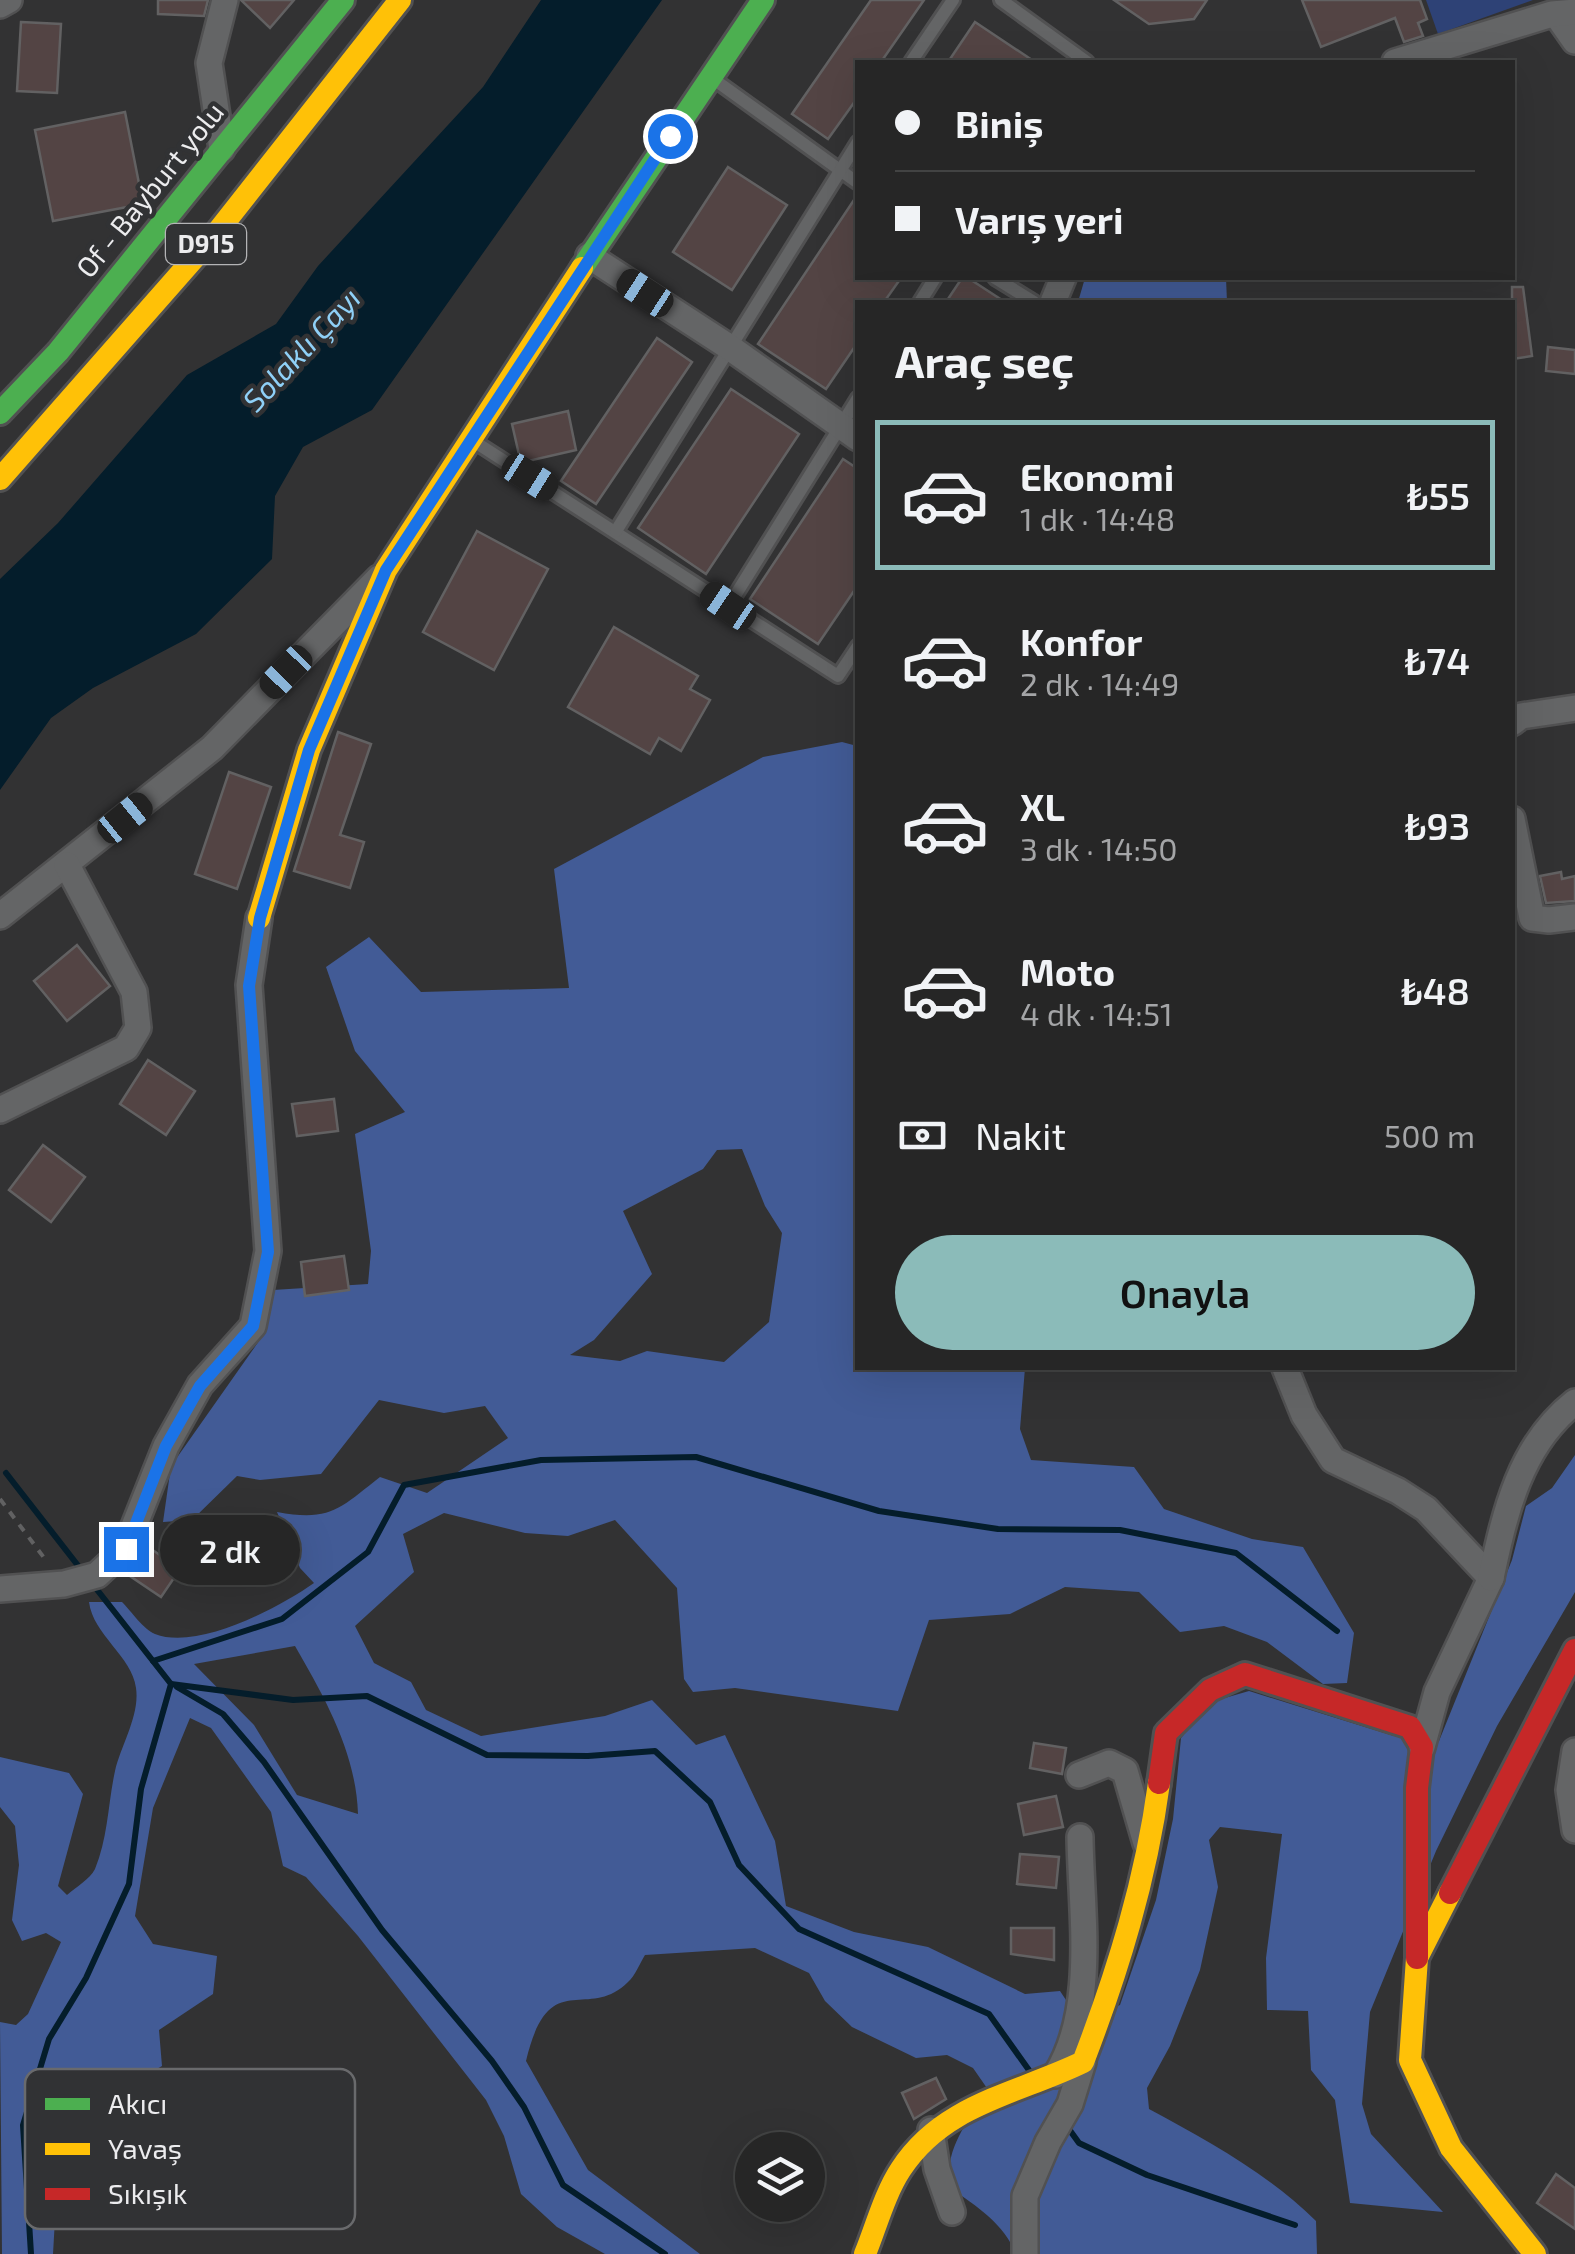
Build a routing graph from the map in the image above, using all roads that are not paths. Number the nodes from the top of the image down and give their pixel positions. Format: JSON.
{"nodes":[{"id":1,"x":10,"y":0,"type":"edge"},
{"id":2,"x":224,"y":0,"type":"edge"},
{"id":3,"x":342,"y":0,"type":"edge"},
{"id":4,"x":400,"y":0,"type":"edge"},
{"id":5,"x":762,"y":0,"type":"edge"},
{"id":6,"x":953,"y":0,"type":"edge"},
{"id":7,"x":1000,"y":0,"type":"edge"},
{"id":8,"x":0,"y":5,"type":"edge"},
{"id":9,"x":1566,"y":13,"type":"edge"},
{"id":10,"x":1575,"y":41,"type":"edge"},
{"id":11,"x":912,"y":60,"type":"edge"},
{"id":12,"x":1084,"y":60,"type":"edge"},
{"id":13,"x":1402,"y":60,"type":"edge"},
{"id":14,"x":710,"y":77,"type":"junction"},
{"id":15,"x":855,"y":146,"type":"edge"},
{"id":16,"x":222,"y":149,"type":"junction"},
{"id":17,"x":839,"y":170,"type":"junction"},
{"id":18,"x":855,"y":181,"type":"edge"},
{"id":19,"x":588,"y":256,"type":"junction"},
{"id":20,"x":998,"y":280,"type":"edge"},
{"id":21,"x":1031,"y":300,"type":"edge"},
{"id":22,"x":729,"y":348,"type":"junction"},
{"id":23,"x":0,"y":413,"type":"edge"},
{"id":24,"x":848,"y":431,"type":"edge"},
{"id":25,"x":473,"y":441,"type":"junction"},
{"id":26,"x":0,"y":479,"type":"edge"},
{"id":27,"x":616,"y":532,"type":"junction"},
{"id":28,"x":386,"y":570,"type":"junction"},
{"id":29,"x":728,"y":606,"type":"junction"},
{"id":30,"x":855,"y":650,"type":"edge"},
{"id":31,"x":1575,"y":708,"type":"edge"},
{"id":32,"x":1515,"y":721,"type":"edge"},
{"id":33,"x":1515,"y":833,"type":"edge"},
{"id":34,"x":68,"y":865,"type":"junction"},
{"id":35,"x":0,"y":916,"type":"edge"},
{"id":36,"x":1575,"y":916,"type":"edge"},
{"id":37,"x":260,"y":918,"type":"joint"},
{"id":38,"x":0,"y":1110,"type":"edge"},
{"id":39,"x":1286,"y":1370,"type":"edge"},
{"id":40,"x":1575,"y":1402,"type":"edge"},
{"id":41,"x":1491,"y":1578,"type":"junction"},
{"id":42,"x":0,"y":1589,"type":"edge"},
{"id":43,"x":1575,"y":1650,"type":"edge"},
{"id":44,"x":1422,"y":1748,"type":"junction"},
{"id":45,"x":1575,"y":1751,"type":"edge"},
{"id":46,"x":1080,"y":1775,"type":"dead end"},
{"id":47,"x":1575,"y":1830,"type":"edge"},
{"id":48,"x":1080,"y":1837,"type":"dead end"},
{"id":49,"x":1149,"y":1857,"type":"junction"},
{"id":50,"x":1417,"y":1958,"type":"junction"},
{"id":51,"x":1084,"y":2062,"type":"junction"},
{"id":52,"x":1056,"y":2076,"type":"junction"},
{"id":53,"x":931,"y":2130,"type":"junction"},
{"id":54,"x":952,"y":2212,"type":"dead end"},
{"id":55,"x":865,"y":2254,"type":"edge"},
{"id":56,"x":1025,"y":2254,"type":"edge"},
{"id":57,"x":1534,"y":2254,"type":"edge"}],
"edges":[{"from":1,"to":8,"type":"street"},
{"from":2,"to":16,"type":"street"},
{"from":3,"to":16,"type":"main road","name":"Of - Bayburt yolu","number":"D915"},
{"from":4,"to":26,"type":"main road","number":"D915"},
{"from":5,"to":14,"type":"main road"},
{"from":6,"to":11,"type":"lane"},
{"from":7,"to":12,"type":"lane"},
{"from":9,"to":10,"type":"street"},
{"from":9,"to":13,"type":"street"},
{"from":14,"to":17,"type":"lane"},
{"from":14,"to":19,"type":"main road"},
{"from":15,"to":17,"type":"lane"},
{"from":16,"to":23,"type":"main road","name":"Of - Bayburt yolu","number":"D915"},
{"from":17,"to":18,"type":"lane"},
{"from":17,"to":22,"type":"lane"},
{"from":19,"to":22,"type":"street"},
{"from":19,"to":25,"type":"main road"},
{"from":20,"to":21,"type":"lane"},
{"from":22,"to":24,"type":"street"},
{"from":22,"to":27,"type":"lane"},
{"from":24,"to":29,"type":"lane"},
{"from":25,"to":27,"type":"lane"},
{"from":25,"to":28,"type":"main road"},
{"from":27,"to":29,"type":"lane"},
{"from":28,"to":34,"type":"street"},
{"from":28,"to":37,"type":"main road"},
{"from":29,"to":30,"type":"lane"},
{"from":31,"to":32,"type":"street"},
{"from":33,"to":36,"type":"street"},
{"from":34,"to":35,"type":"street"},
{"from":34,"to":38,"type":"street"},
{"from":37,"to":42,"type":"street"},
{"from":39,"to":41,"type":"street"},
{"from":40,"to":41,"type":"street"},
{"from":41,"to":44,"type":"street"},
{"from":43,"to":50,"type":"main road"},
{"from":44,"to":49,"type":"main road"},
{"from":44,"to":50,"type":"main road"},
{"from":45,"to":47,"type":"street"},
{"from":46,"to":49,"type":"street"},
{"from":48,"to":52,"type":"street"},
{"from":49,"to":51,"type":"main road"},
{"from":50,"to":57,"type":"main road"},
{"from":51,"to":52,"type":"main road"},
{"from":51,"to":56,"type":"street"},
{"from":52,"to":53,"type":"main road"},
{"from":53,"to":54,"type":"street"},
{"from":53,"to":55,"type":"main road"}]}
